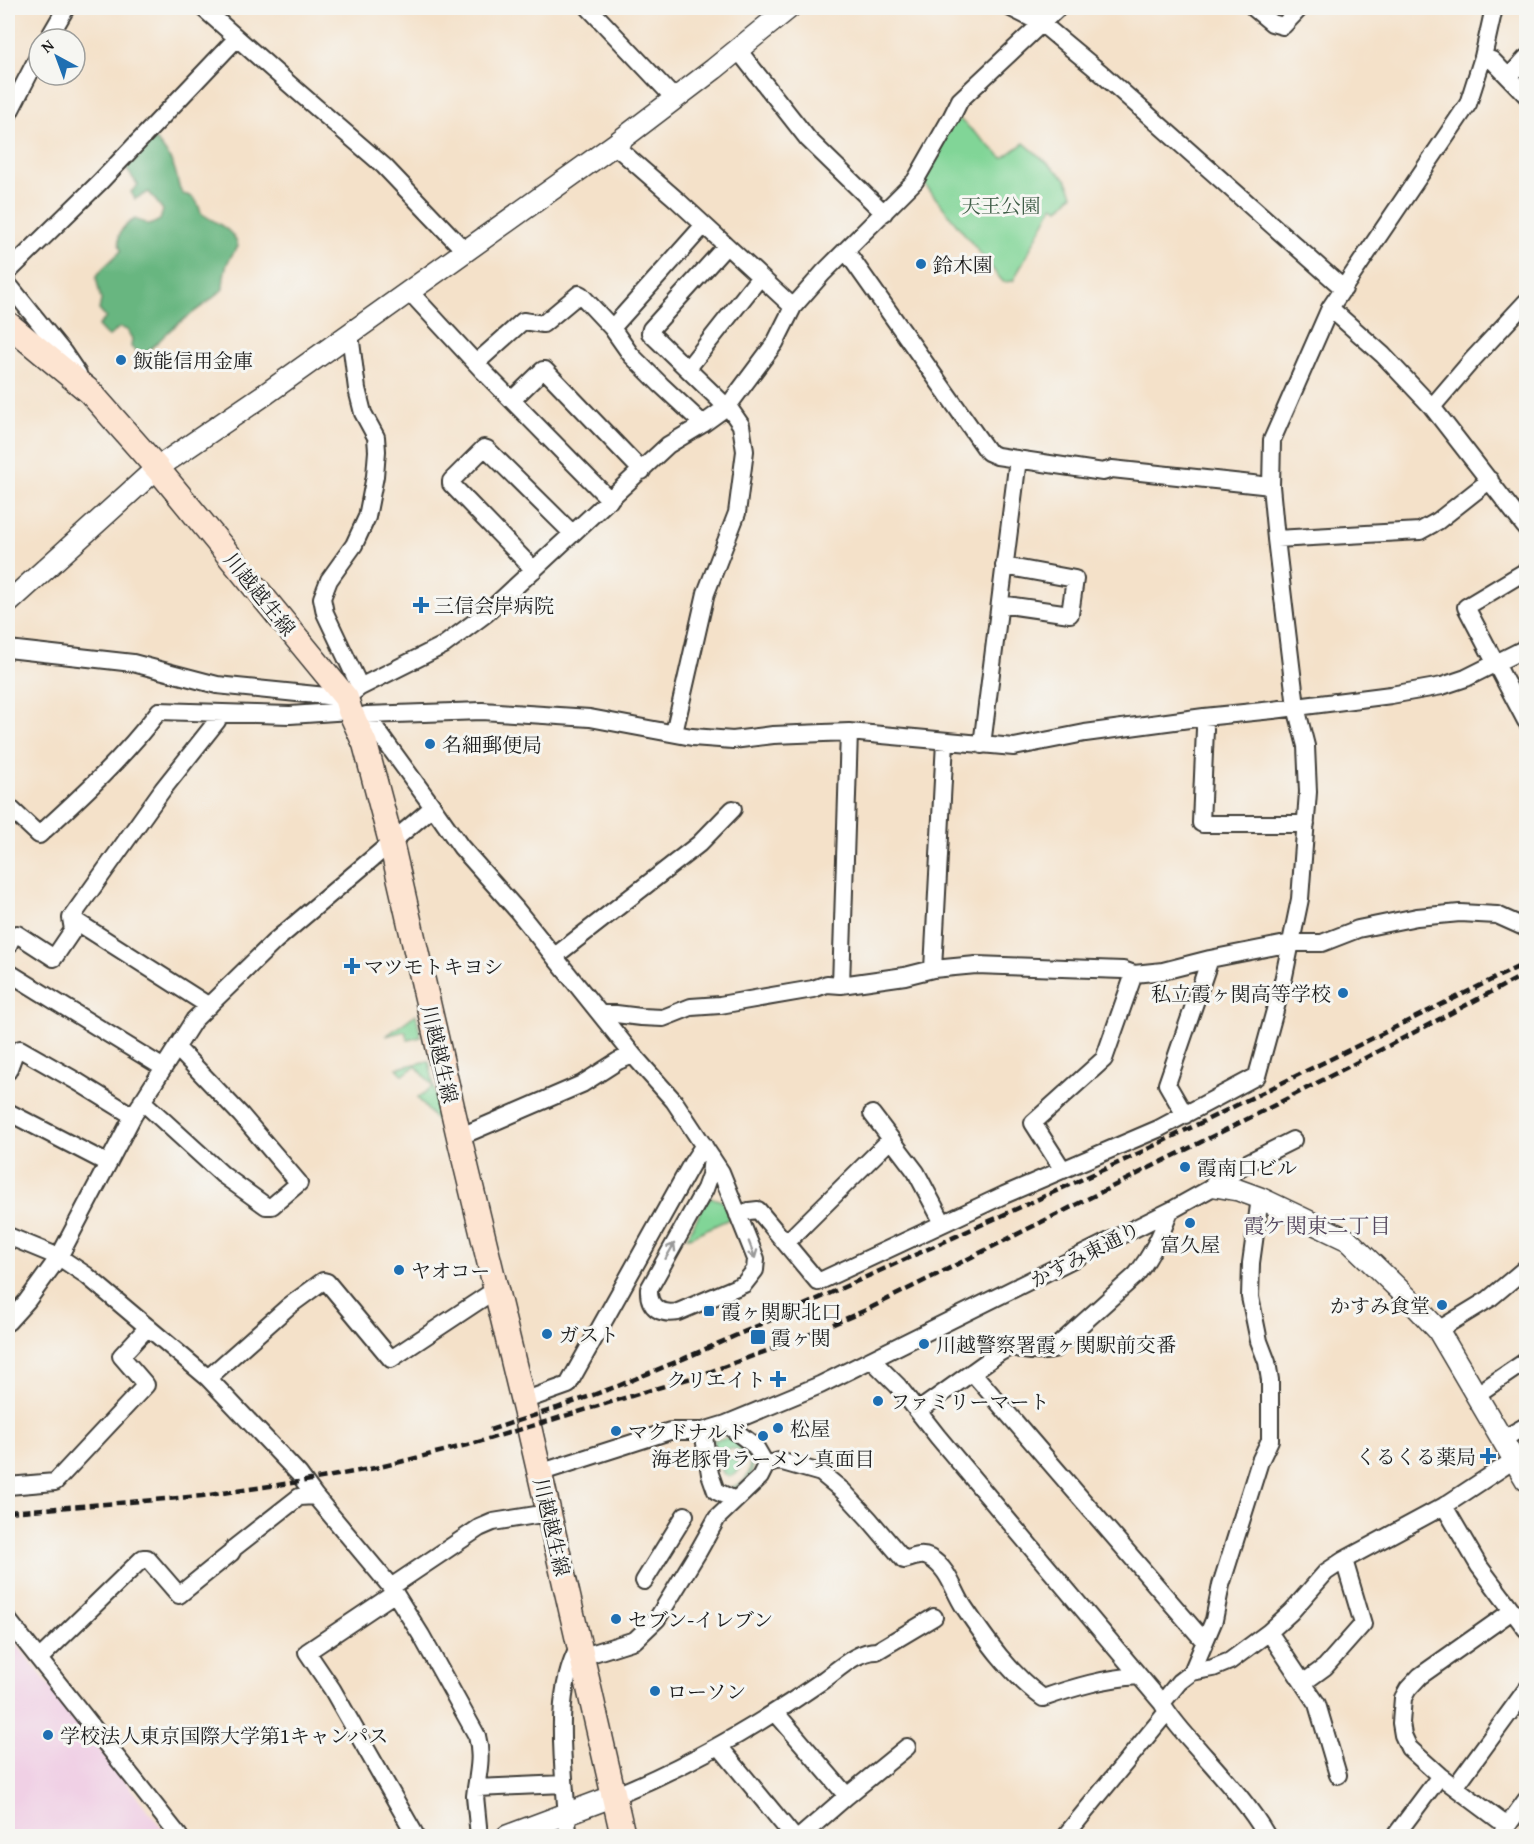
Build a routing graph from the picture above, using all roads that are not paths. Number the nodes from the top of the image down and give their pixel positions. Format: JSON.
{"nodes":[{"id":1,"x":66,"y":8,"type":"edge"},
{"id":2,"x":203,"y":8,"type":"edge"},
{"id":3,"x":589,"y":8,"type":"edge"},
{"id":4,"x":789,"y":8,"type":"edge"},
{"id":5,"x":1011,"y":8,"type":"edge"},
{"id":6,"x":1058,"y":8,"type":"edge"},
{"id":7,"x":1254,"y":8,"type":"edge"},
{"id":8,"x":1299,"y":8,"type":"edge"},
{"id":9,"x":1494,"y":8,"type":"edge"},
{"id":10,"x":1041,"y":23,"type":"junction"},
{"id":11,"x":55,"y":27,"type":"edge"},
{"id":12,"x":237,"y":38,"type":"junction"},
{"id":13,"x":738,"y":50,"type":"junction"},
{"id":14,"x":1483,"y":57,"type":"junction"},
{"id":15,"x":1527,"y":58,"type":"edge"},
{"id":16,"x":1509,"y":77,"type":"junction"},
{"id":17,"x":27,"y":78,"type":"edge"},
{"id":18,"x":1527,"y":95,"type":"edge"},
{"id":19,"x":675,"y":99,"type":"junction"},
{"id":20,"x":8,"y":115,"type":"edge"},
{"id":21,"x":614,"y":145,"type":"junction"},
{"id":22,"x":884,"y":213,"type":"junction"},
{"id":23,"x":704,"y":225,"type":"junction"},
{"id":24,"x":726,"y":246,"type":"junction"},
{"id":25,"x":465,"y":251,"type":"junction"},
{"id":26,"x":846,"y":251,"type":"junction"},
{"id":27,"x":8,"y":272,"type":"edge"},
{"id":28,"x":760,"y":277,"type":"junction"},
{"id":29,"x":8,"y":284,"type":"edge"},
{"id":30,"x":1344,"y":289,"type":"junction"},
{"id":31,"x":409,"y":291,"type":"junction"},
{"id":32,"x":1527,"y":302,"type":"edge"},
{"id":33,"x":793,"y":307,"type":"junction"},
{"id":34,"x":1330,"y":308,"type":"junction"},
{"id":35,"x":8,"y":324,"type":"edge"},
{"id":36,"x":612,"y":328,"type":"junction"},
{"id":37,"x":350,"y":334,"type":"junction"},
{"id":38,"x":476,"y":363,"type":"junction"},
{"id":39,"x":688,"y":368,"type":"junction"},
{"id":40,"x":90,"y":392,"type":"junction"},
{"id":41,"x":512,"y":400,"type":"junction"},
{"id":42,"x":728,"y":406,"type":"junction"},
{"id":43,"x":1432,"y":407,"type":"junction"},
{"id":44,"x":703,"y":424,"type":"junction"},
{"id":45,"x":1018,"y":459,"type":"junction"},
{"id":46,"x":157,"y":468,"type":"junction"},
{"id":47,"x":642,"y":471,"type":"junction"},
{"id":48,"x":1490,"y":480,"type":"junction"},
{"id":49,"x":1270,"y":486,"type":"junction"},
{"id":50,"x":610,"y":500,"type":"junction"},
{"id":51,"x":1524,"y":518,"type":"edge"},
{"id":52,"x":572,"y":533,"type":"junction"},
{"id":53,"x":1276,"y":539,"type":"junction"},
{"id":54,"x":1004,"y":566,"type":"junction"},
{"id":55,"x":534,"y":570,"type":"junction"},
{"id":56,"x":1527,"y":571,"type":"edge"},
{"id":57,"x":8,"y":603,"type":"edge"},
{"id":58,"x":1000,"y":604,"type":"junction"},
{"id":59,"x":1527,"y":648,"type":"edge"},
{"id":60,"x":8,"y":649,"type":"edge"},
{"id":61,"x":1497,"y":664,"type":"junction"},
{"id":62,"x":356,"y":703,"type":"junction"},
{"id":63,"x":1296,"y":707,"type":"junction"},
{"id":64,"x":220,"y":713,"type":"junction"},
{"id":65,"x":1203,"y":717,"type":"junction"},
{"id":66,"x":1527,"y":721,"type":"edge"},
{"id":67,"x":849,"y":732,"type":"junction"},
{"id":68,"x":674,"y":733,"type":"junction"},
{"id":69,"x":945,"y":742,"type":"junction"},
{"id":70,"x":982,"y":745,"type":"junction"},
{"id":71,"x":8,"y":806,"type":"edge"},
{"id":72,"x":433,"y":807,"type":"junction"},
{"id":73,"x":733,"y":809,"type":"dead end"},
{"id":74,"x":1306,"y":824,"type":"junction"},
{"id":75,"x":391,"y":842,"type":"junction"},
{"id":76,"x":71,"y":918,"type":"junction"},
{"id":77,"x":1527,"y":928,"type":"edge"},
{"id":78,"x":1291,"y":943,"type":"junction"},
{"id":79,"x":8,"y":946,"type":"edge"},
{"id":80,"x":555,"y":956,"type":"junction"},
{"id":81,"x":1210,"y":959,"type":"junction"},
{"id":82,"x":933,"y":969,"type":"junction"},
{"id":83,"x":8,"y":972,"type":"edge"},
{"id":84,"x":1134,"y":974,"type":"junction"},
{"id":85,"x":841,"y":985,"type":"junction"},
{"id":86,"x":208,"y":1006,"type":"junction"},
{"id":87,"x":601,"y":1014,"type":"junction"},
{"id":88,"x":177,"y":1048,"type":"junction"},
{"id":89,"x":633,"y":1055,"type":"junction"},
{"id":90,"x":162,"y":1067,"type":"junction"},
{"id":91,"x":8,"y":1071,"type":"edge"},
{"id":92,"x":142,"y":1101,"type":"junction"},
{"id":93,"x":8,"y":1112,"type":"edge"},
{"id":94,"x":872,"y":1114,"type":"dead end"},
{"id":95,"x":1185,"y":1115,"type":"junction"},
{"id":96,"x":133,"y":1116,"type":"junction"},
{"id":97,"x":459,"y":1137,"type":"junction"},
{"id":98,"x":891,"y":1139,"type":"junction"},
{"id":99,"x":1293,"y":1140,"type":"dead end"},
{"id":100,"x":708,"y":1152,"type":"junction"},
{"id":101,"x":107,"y":1163,"type":"junction"},
{"id":102,"x":1063,"y":1170,"type":"junction"},
{"id":103,"x":1215,"y":1186,"type":"junction"},
{"id":104,"x":1260,"y":1198,"type":"junction"},
{"id":105,"x":1170,"y":1211,"type":"junction"},
{"id":106,"x":738,"y":1215,"type":"junction"},
{"id":107,"x":943,"y":1222,"type":"junction"},
{"id":108,"x":8,"y":1236,"type":"edge"},
{"id":109,"x":786,"y":1243,"type":"junction"},
{"id":110,"x":59,"y":1257,"type":"junction"},
{"id":111,"x":1527,"y":1268,"type":"edge"},
{"id":112,"x":495,"y":1290,"type":"junction"},
{"id":113,"x":8,"y":1322,"type":"edge"},
{"id":114,"x":148,"y":1327,"type":"junction"},
{"id":115,"x":1438,"y":1330,"type":"junction"},
{"id":116,"x":873,"y":1360,"type":"junction"},
{"id":117,"x":1527,"y":1361,"type":"edge"},
{"id":118,"x":972,"y":1371,"type":"junction"},
{"id":119,"x":208,"y":1378,"type":"junction"},
{"id":120,"x":1476,"y":1395,"type":"junction"},
{"id":121,"x":523,"y":1401,"type":"junction"},
{"id":122,"x":918,"y":1411,"type":"junction"},
{"id":123,"x":726,"y":1424,"type":"junction"},
{"id":124,"x":1527,"y":1426,"type":"edge"},
{"id":125,"x":703,"y":1431,"type":"junction"},
{"id":126,"x":1503,"y":1439,"type":"junction"},
{"id":127,"x":1515,"y":1460,"type":"junction"},
{"id":128,"x":766,"y":1465,"type":"junction"},
{"id":129,"x":539,"y":1473,"type":"junction"},
{"id":130,"x":1527,"y":1480,"type":"edge"},
{"id":131,"x":8,"y":1486,"type":"edge"},
{"id":132,"x":315,"y":1496,"type":"junction"},
{"id":133,"x":735,"y":1500,"type":"junction"},
{"id":134,"x":1444,"y":1506,"type":"junction"},
{"id":135,"x":548,"y":1513,"type":"junction"},
{"id":136,"x":685,"y":1515,"type":"dead end"},
{"id":137,"x":1344,"y":1560,"type":"junction"},
{"id":138,"x":644,"y":1581,"type":"dead end"},
{"id":139,"x":393,"y":1590,"type":"junction"},
{"id":140,"x":1512,"y":1611,"type":"junction"},
{"id":141,"x":934,"y":1617,"type":"dead end"},
{"id":142,"x":8,"y":1620,"type":"edge"},
{"id":143,"x":1527,"y":1629,"type":"edge"},
{"id":144,"x":1269,"y":1632,"type":"junction"},
{"id":145,"x":1204,"y":1641,"type":"junction"},
{"id":146,"x":580,"y":1652,"type":"junction"},
{"id":147,"x":39,"y":1659,"type":"junction"},
{"id":148,"x":1192,"y":1672,"type":"junction"},
{"id":149,"x":1139,"y":1676,"type":"junction"},
{"id":150,"x":1303,"y":1683,"type":"junction"},
{"id":151,"x":1527,"y":1690,"type":"edge"},
{"id":152,"x":1165,"y":1708,"type":"junction"},
{"id":153,"x":776,"y":1713,"type":"junction"},
{"id":154,"x":719,"y":1746,"type":"junction"},
{"id":155,"x":907,"y":1747,"type":"dead end"},
{"id":156,"x":1338,"y":1775,"type":"dead end"},
{"id":157,"x":1440,"y":1776,"type":"junction"},
{"id":158,"x":564,"y":1784,"type":"junction"},
{"id":159,"x":1455,"y":1787,"type":"junction"},
{"id":160,"x":476,"y":1788,"type":"junction"},
{"id":161,"x":614,"y":1796,"type":"junction"},
{"id":162,"x":847,"y":1796,"type":"junction"},
{"id":163,"x":1527,"y":1800,"type":"edge"},
{"id":164,"x":567,"y":1814,"type":"junction"},
{"id":165,"x":1504,"y":1831,"type":"edge"},
{"id":166,"x":179,"y":1836,"type":"edge"},
{"id":167,"x":416,"y":1836,"type":"edge"},
{"id":168,"x":479,"y":1836,"type":"edge"},
{"id":169,"x":507,"y":1836,"type":"edge"},
{"id":170,"x":568,"y":1836,"type":"edge"},
{"id":171,"x":623,"y":1836,"type":"edge"},
{"id":172,"x":793,"y":1836,"type":"edge"},
{"id":173,"x":801,"y":1836,"type":"edge"},
{"id":174,"x":1065,"y":1836,"type":"edge"},
{"id":175,"x":1267,"y":1836,"type":"edge"},
{"id":176,"x":1395,"y":1836,"type":"edge"}],
"edges":[{"from":1,"to":11,"type":"street"},
{"from":2,"to":12,"type":"street"},
{"from":3,"to":19,"type":"street"},
{"from":4,"to":13,"type":"street"},
{"from":5,"to":10,"type":"street"},
{"from":6,"to":10,"type":"street"},
{"from":7,"to":8,"type":"street"},
{"from":9,"to":14,"type":"street"},
{"from":10,"to":22,"type":"street"},
{"from":10,"to":30,"type":"street"},
{"from":12,"to":25,"type":"street"},
{"from":12,"to":27,"type":"street"},
{"from":13,"to":19,"type":"street"},
{"from":13,"to":22,"type":"street"},
{"from":14,"to":16,"type":"street"},
{"from":14,"to":30,"type":"street"},
{"from":15,"to":16,"type":"street"},
{"from":16,"to":18,"type":"street"},
{"from":17,"to":20,"type":"street"},
{"from":19,"to":21,"type":"street"},
{"from":21,"to":23,"type":"street"},
{"from":21,"to":25,"type":"street"},
{"from":22,"to":26,"type":"street"},
{"from":23,"to":24,"type":"street"},
{"from":23,"to":36,"type":"street"},
{"from":24,"to":28,"type":"street"},
{"from":24,"to":39,"type":"street"},
{"from":25,"to":31,"type":"street"},
{"from":26,"to":33,"type":"street"},
{"from":26,"to":45,"type":"street"},
{"from":28,"to":33,"type":"street"},
{"from":28,"to":39,"type":"street"},
{"from":29,"to":40,"type":"street"},
{"from":30,"to":34,"type":"street"},
{"from":31,"to":37,"type":"street"},
{"from":31,"to":38,"type":"street"},
{"from":32,"to":43,"type":"street"},
{"from":33,"to":42,"type":"street"},
{"from":34,"to":43,"type":"street"},
{"from":34,"to":49,"type":"street"},
{"from":35,"to":40,"type":"main road","name":"川越越生線"},
{"from":36,"to":38,"type":"street"},
{"from":36,"to":44,"type":"street"},
{"from":37,"to":46,"type":"street"},
{"from":37,"to":62,"type":"street"},
{"from":38,"to":41,"type":"street"},
{"from":39,"to":42,"type":"street"},
{"from":40,"to":46,"type":"main road","name":"川越越生線"},
{"from":41,"to":47,"type":"street"},
{"from":41,"to":50,"type":"street"},
{"from":42,"to":44,"type":"street"},
{"from":42,"to":68,"type":"street"},
{"from":43,"to":48,"type":"street"},
{"from":44,"to":47,"type":"street"},
{"from":45,"to":49,"type":"street"},
{"from":45,"to":54,"type":"street"},
{"from":46,"to":57,"type":"street"},
{"from":46,"to":62,"type":"main road","name":"川越越生線"},
{"from":47,"to":50,"type":"street"},
{"from":48,"to":51,"type":"street"},
{"from":48,"to":53,"type":"street"},
{"from":49,"to":53,"type":"street"},
{"from":50,"to":52,"type":"street"},
{"from":52,"to":55,"type":"street"},
{"from":52,"to":55,"type":"street"},
{"from":53,"to":63,"type":"street"},
{"from":54,"to":58,"type":"street"},
{"from":54,"to":58,"type":"street"},
{"from":55,"to":62,"type":"street"},
{"from":56,"to":61,"type":"street"},
{"from":58,"to":70,"type":"street"},
{"from":59,"to":61,"type":"street"},
{"from":60,"to":62,"type":"street"},
{"from":61,"to":63,"type":"street"},
{"from":61,"to":66,"type":"street"},
{"from":62,"to":64,"type":"street"},
{"from":62,"to":68,"type":"street"},
{"from":62,"to":72,"type":"street"},
{"from":62,"to":75,"type":"main road","name":"川越越生線"},
{"from":63,"to":65,"type":"street"},
{"from":63,"to":74,"type":"street"},
{"from":64,"to":71,"type":"street"},
{"from":64,"to":76,"type":"street"},
{"from":65,"to":70,"type":"street"},
{"from":65,"to":74,"type":"street"},
{"from":67,"to":68,"type":"street"},
{"from":67,"to":69,"type":"street"},
{"from":67,"to":85,"type":"street"},
{"from":69,"to":70,"type":"street"},
{"from":69,"to":82,"type":"street"},
{"from":72,"to":75,"type":"street"},
{"from":72,"to":80,"type":"street"},
{"from":73,"to":80,"type":"street"},
{"from":74,"to":78,"type":"street"},
{"from":75,"to":86,"type":"street"},
{"from":75,"to":97,"type":"main road","name":"川越越生線"},
{"from":76,"to":79,"type":"street"},
{"from":76,"to":86,"type":"street"},
{"from":77,"to":78,"type":"street"},
{"from":78,"to":81,"type":"street"},
{"from":78,"to":95,"type":"street"},
{"from":80,"to":87,"type":"street"},
{"from":81,"to":84,"type":"street"},
{"from":81,"to":95,"type":"street"},
{"from":82,"to":84,"type":"street"},
{"from":82,"to":85,"type":"street"},
{"from":83,"to":90,"type":"street"},
{"from":84,"to":102,"type":"street"},
{"from":85,"to":87,"type":"street"},
{"from":86,"to":88,"type":"street"},
{"from":87,"to":89,"type":"street"},
{"from":88,"to":90,"type":"street"},
{"from":88,"to":92,"type":"street"},
{"from":89,"to":97,"type":"street"},
{"from":89,"to":100,"type":"street"},
{"from":90,"to":92,"type":"street"},
{"from":91,"to":96,"type":"street"},
{"from":92,"to":96,"type":"street"},
{"from":93,"to":101,"type":"street"},
{"from":94,"to":98,"type":"street"},
{"from":95,"to":102,"type":"street"},
{"from":96,"to":101,"type":"street"},
{"from":97,"to":112,"type":"main road","name":"川越越生線"},
{"from":98,"to":107,"type":"street"},
{"from":98,"to":109,"type":"street"},
{"from":99,"to":103,"type":"street","name":"かすみ東通り"},
{"from":100,"to":106,"type":"street"},
{"from":106,"to":100,"type":"street","one_way":true},
{"from":100,"to":121,"type":"street"},
{"from":101,"to":110,"type":"street"},
{"from":102,"to":107,"type":"street"},
{"from":103,"to":104,"type":"street"},
{"from":103,"to":105,"type":"street","name":"かすみ東通り"},
{"from":104,"to":115,"type":"street"},
{"from":104,"to":145,"type":"street"},
{"from":105,"to":116,"type":"street","name":"かすみ東通り"},
{"from":105,"to":118,"type":"street"},
{"from":106,"to":109,"type":"street"},
{"from":107,"to":109,"type":"street"},
{"from":108,"to":110,"type":"street"},
{"from":110,"to":113,"type":"street"},
{"from":110,"to":114,"type":"street"},
{"from":111,"to":115,"type":"street"},
{"from":112,"to":119,"type":"street"},
{"from":112,"to":121,"type":"main road","name":"川越越生線"},
{"from":114,"to":119,"type":"street"},
{"from":114,"to":131,"type":"street"},
{"from":115,"to":120,"type":"street"},
{"from":116,"to":122,"type":"street"},
{"from":116,"to":123,"type":"street","name":"かすみ東通り"},
{"from":117,"to":120,"type":"street"},
{"from":118,"to":122,"type":"street"},
{"from":118,"to":145,"type":"street"},
{"from":119,"to":132,"type":"street"},
{"from":120,"to":126,"type":"street"},
{"from":121,"to":129,"type":"main road","name":"川越越生線"},
{"from":122,"to":149,"type":"street"},
{"from":123,"to":125,"type":"street","name":"かすみ東通り"},
{"from":123,"to":128,"type":"street"},
{"from":124,"to":126,"type":"street"},
{"from":125,"to":129,"type":"street","name":"かすみ東通り"},
{"from":125,"to":133,"type":"street"},
{"from":126,"to":127,"type":"street"},
{"from":127,"to":130,"type":"street"},
{"from":127,"to":134,"type":"street"},
{"from":128,"to":133,"type":"street"},
{"from":128,"to":149,"type":"street"},
{"from":129,"to":135,"type":"main road","name":"川越越生線"},
{"from":132,"to":139,"type":"street"},
{"from":132,"to":147,"type":"street"},
{"from":133,"to":146,"type":"street"},
{"from":134,"to":137,"type":"street"},
{"from":134,"to":140,"type":"street"},
{"from":135,"to":139,"type":"street"},
{"from":135,"to":146,"type":"main road","name":"川越越生線"},
{"from":136,"to":138,"type":"street"},
{"from":137,"to":144,"type":"street"},
{"from":137,"to":150,"type":"street"},
{"from":139,"to":160,"type":"street"},
{"from":139,"to":167,"type":"street"},
{"from":140,"to":143,"type":"street"},
{"from":140,"to":157,"type":"street"},
{"from":141,"to":153,"type":"street"},
{"from":142,"to":147,"type":"street"},
{"from":144,"to":148,"type":"street"},
{"from":144,"to":150,"type":"street"},
{"from":145,"to":148,"type":"street"},
{"from":146,"to":158,"type":"street"},
{"from":146,"to":161,"type":"main road","name":"川越越生線"},
{"from":147,"to":166,"type":"street"},
{"from":148,"to":152,"type":"street"},
{"from":149,"to":152,"type":"street"},
{"from":150,"to":156,"type":"street"},
{"from":151,"to":159,"type":"street"},
{"from":152,"to":174,"type":"street"},
{"from":152,"to":175,"type":"street"},
{"from":153,"to":154,"type":"street"},
{"from":153,"to":162,"type":"street"},
{"from":154,"to":161,"type":"street"},
{"from":154,"to":172,"type":"street"},
{"from":155,"to":162,"type":"street"},
{"from":157,"to":159,"type":"street"},
{"from":157,"to":176,"type":"street"},
{"from":158,"to":160,"type":"street"},
{"from":158,"to":164,"type":"street"},
{"from":159,"to":165,"type":"street"},
{"from":160,"to":168,"type":"street"},
{"from":161,"to":164,"type":"street"},
{"from":161,"to":171,"type":"main road","name":"川越越生線"},
{"from":162,"to":173,"type":"street"},
{"from":163,"to":165,"type":"street"},
{"from":164,"to":169,"type":"street"},
{"from":164,"to":170,"type":"street"}]}
